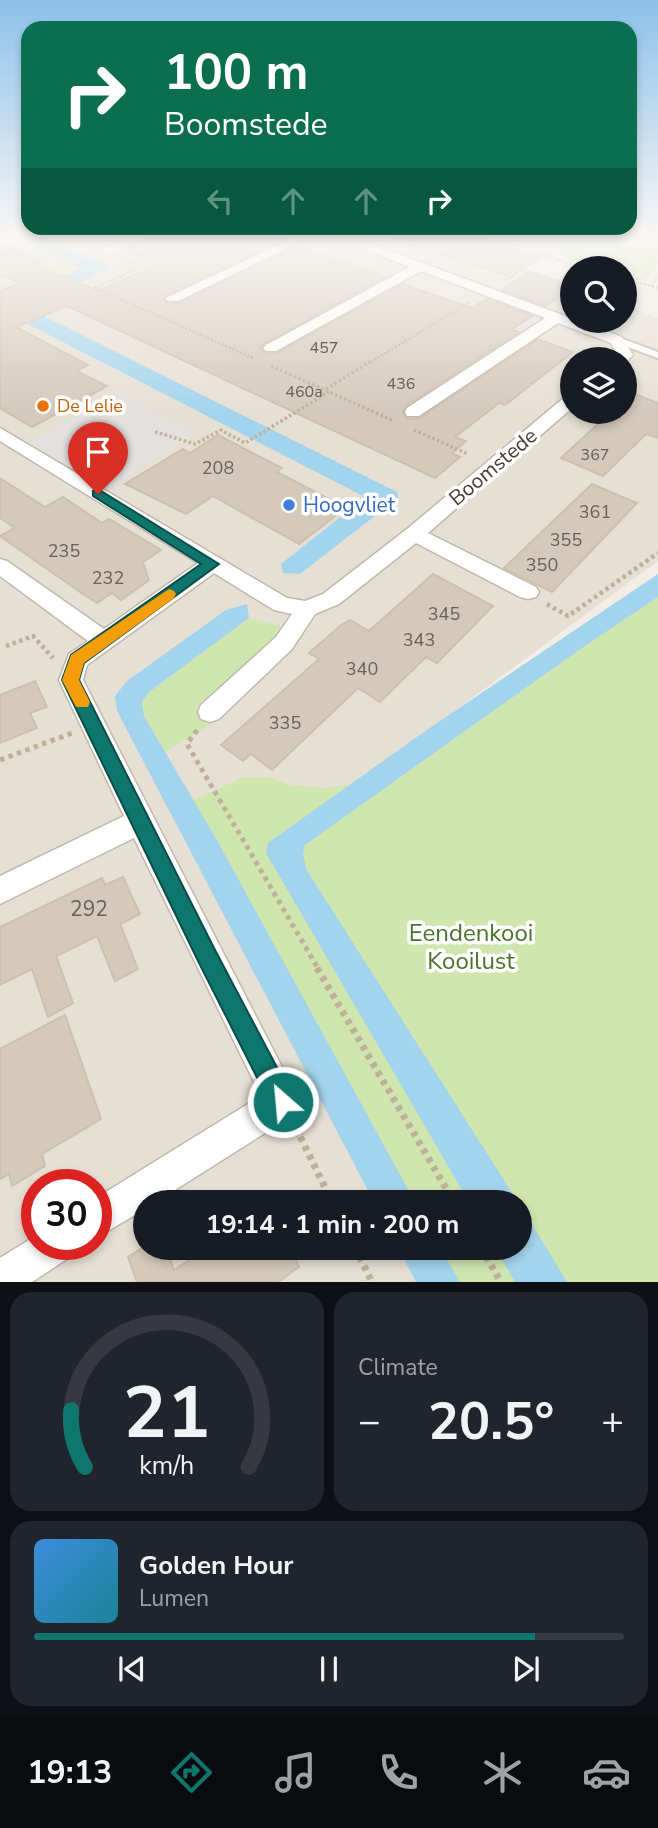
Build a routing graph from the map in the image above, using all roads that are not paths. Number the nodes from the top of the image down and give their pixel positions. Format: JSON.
{"nodes":[{"id":1,"x":180,"y":295,"type":"edge"},
{"id":2,"x":368,"y":295,"type":"edge"},
{"id":3,"x":497,"y":295,"type":"edge"},
{"id":4,"x":173,"y":298,"type":"dead end"},
{"id":5,"x":555,"y":318,"type":"junction"},
{"id":6,"x":617,"y":340,"type":"junction"},
{"id":7,"x":621,"y":347,"type":"edge"},
{"id":8,"x":271,"y":348,"type":"dead end"},
{"id":9,"x":658,"y":355,"type":"edge"},
{"id":10,"x":560,"y":410,"type":"edge"},
{"id":11,"x":413,"y":412,"type":"dead end"},
{"id":12,"x":0,"y":433,"type":"edge"},
{"id":13,"x":414,"y":534,"type":"junction"},
{"id":14,"x":212,"y":564,"type":"junction"},
{"id":15,"x":0,"y":566,"type":"edge"},
{"id":16,"x":528,"y":592,"type":"road end"},
{"id":17,"x":307,"y":609,"type":"junction"},
{"id":18,"x":104,"y":640,"type":"junction"},
{"id":19,"x":210,"y":712,"type":"road end"},
{"id":20,"x":142,"y":821,"type":"junction"},
{"id":21,"x":0,"y":890,"type":"edge"},
{"id":22,"x":112,"y":1209,"type":"edge"},
{"id":23,"x":32,"y":1260,"type":"edge"},
{"id":24,"x":0,"y":1280,"type":"edge"}],
"edges":[{"from":1,"to":4,"type":"street"},
{"from":2,"to":8,"type":"street"},
{"from":3,"to":5,"type":"street"},
{"from":5,"to":6,"type":"street"},
{"from":5,"to":11,"type":"street"},
{"from":6,"to":7,"type":"street"},
{"from":6,"to":9,"type":"lane"},
{"from":10,"to":13,"type":"street","name":"Boomstede"},
{"from":12,"to":14,"type":"street"},
{"from":13,"to":16,"type":"street"},
{"from":13,"to":17,"type":"street","name":"Boomstede"},
{"from":14,"to":17,"type":"street"},
{"from":14,"to":18,"type":"street"},
{"from":15,"to":18,"type":"street"},
{"from":17,"to":19,"type":"street","name":"Boomstede"},
{"from":18,"to":20,"type":"street"},
{"from":20,"to":21,"type":"street"},
{"from":20,"to":22,"type":"street"},
{"from":23,"to":24,"type":"street"}]}
